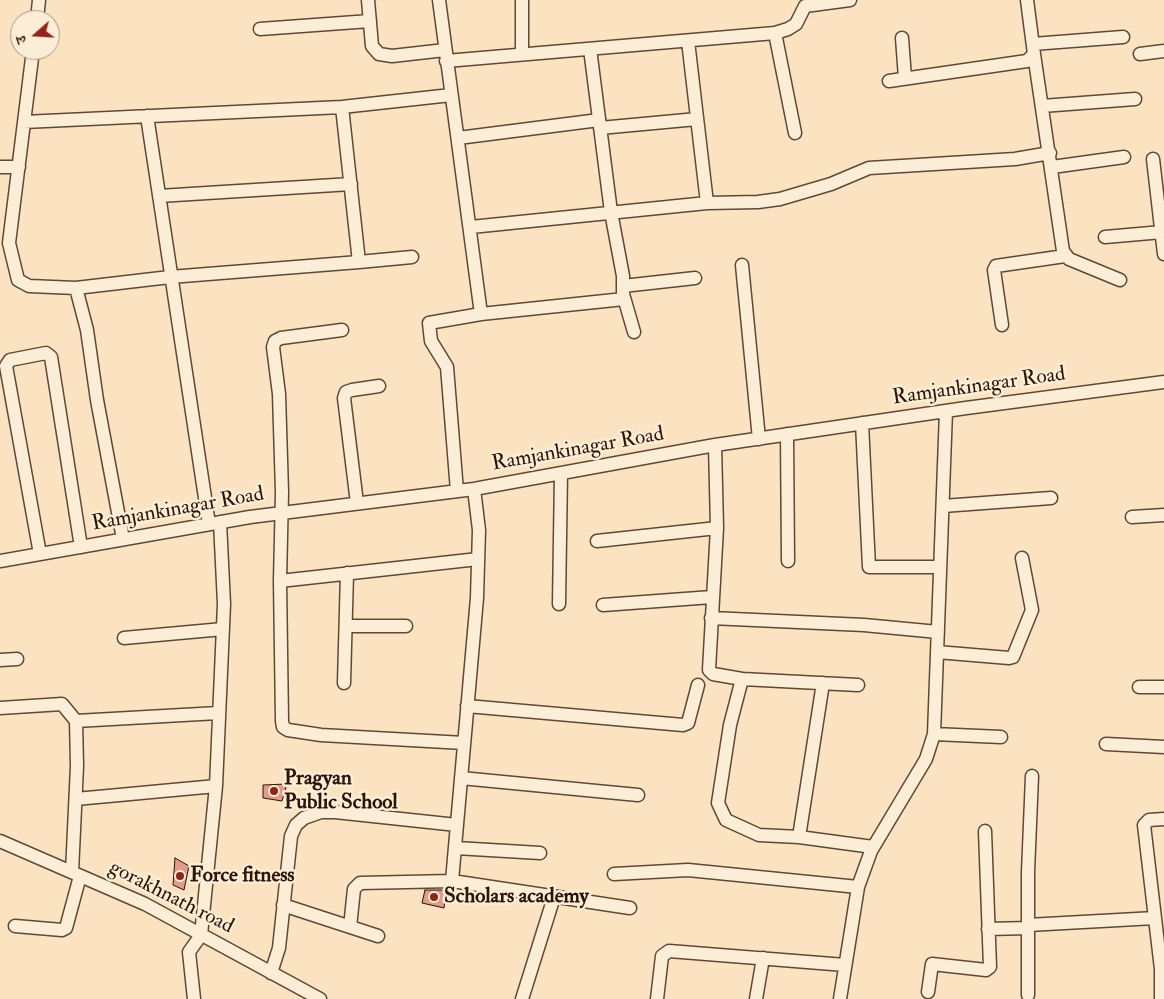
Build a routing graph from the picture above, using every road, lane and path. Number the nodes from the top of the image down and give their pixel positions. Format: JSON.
{"nodes":[{"id":1,"x":368,"y":0,"type":"edge"},
{"id":2,"x":439,"y":0,"type":"edge"},
{"id":3,"x":522,"y":0,"type":"edge"},
{"id":4,"x":850,"y":0,"type":"edge"},
{"id":5,"x":1027,"y":0,"type":"edge"},
{"id":6,"x":805,"y":3,"type":"edge"},
{"id":7,"x":370,"y":21,"type":"junction"},
{"id":8,"x":260,"y":29,"type":"dead end"},
{"id":9,"x":775,"y":33,"type":"junction"},
{"id":10,"x":1123,"y":37,"type":"dead end"},
{"id":11,"x":902,"y":38,"type":"dead end"},
{"id":12,"x":688,"y":41,"type":"junction"},
{"id":13,"x":590,"y":49,"type":"junction"},
{"id":14,"x":1034,"y":49,"type":"junction"},
{"id":15,"x":1164,"y":51,"type":"edge"},
{"id":16,"x":522,"y":54,"type":"junction"},
{"id":17,"x":1140,"y":54,"type":"dead end"},
{"id":18,"x":445,"y":55,"type":"junction"},
{"id":19,"x":32,"y":60,"type":"edge"},
{"id":20,"x":905,"y":78,"type":"junction"},
{"id":21,"x":889,"y":80,"type":"dead end"},
{"id":22,"x":451,"y":95,"type":"junction"},
{"id":23,"x":1135,"y":99,"type":"dead end"},
{"id":24,"x":1042,"y":106,"type":"junction"},
{"id":25,"x":342,"y":107,"type":"junction"},
{"id":26,"x":147,"y":116,"type":"junction"},
{"id":27,"x":697,"y":118,"type":"junction"},
{"id":28,"x":24,"y":122,"type":"junction"},
{"id":29,"x":600,"y":124,"type":"junction"},
{"id":30,"x":795,"y":133,"type":"dead end"},
{"id":31,"x":458,"y":138,"type":"junction"},
{"id":32,"x":1050,"y":153,"type":"junction"},
{"id":33,"x":1124,"y":157,"type":"dead end"},
{"id":34,"x":1153,"y":159,"type":"dead end"},
{"id":35,"x":0,"y":167,"type":"edge"},
{"id":36,"x":19,"y":167,"type":"junction"},
{"id":37,"x":1052,"y":167,"type":"junction"},
{"id":38,"x":351,"y":184,"type":"junction"},
{"id":39,"x":158,"y":196,"type":"junction"},
{"id":40,"x":707,"y":203,"type":"junction"},
{"id":41,"x":611,"y":212,"type":"junction"},
{"id":42,"x":471,"y":227,"type":"junction"},
{"id":43,"x":1162,"y":232,"type":"junction"},
{"id":44,"x":1105,"y":237,"type":"dead end"},
{"id":45,"x":5,"y":243,"type":"edge"},
{"id":46,"x":1164,"y":254,"type":"edge"},
{"id":47,"x":1065,"y":256,"type":"junction"},
{"id":48,"x":412,"y":257,"type":"dead end"},
{"id":49,"x":359,"y":262,"type":"junction"},
{"id":50,"x":742,"y":265,"type":"dead end"},
{"id":51,"x":170,"y":277,"type":"junction"},
{"id":52,"x":695,"y":278,"type":"dead end"},
{"id":53,"x":1120,"y":280,"type":"dead end"},
{"id":54,"x":76,"y":288,"type":"junction"},
{"id":55,"x":624,"y":293,"type":"junction"},
{"id":56,"x":481,"y":314,"type":"junction"},
{"id":57,"x":1002,"y":324,"type":"dead end"},
{"id":58,"x":342,"y":330,"type":"dead end"},
{"id":59,"x":634,"y":332,"type":"dead end"},
{"id":60,"x":1164,"y":382,"type":"edge"},
{"id":61,"x":379,"y":386,"type":"dead end"},
{"id":62,"x":946,"y":411,"type":"junction"},
{"id":63,"x":862,"y":423,"type":"junction"},
{"id":64,"x":787,"y":434,"type":"junction"},
{"id":65,"x":759,"y":439,"type":"junction"},
{"id":66,"x":714,"y":445,"type":"junction"},
{"id":67,"x":561,"y":473,"type":"junction"},
{"id":68,"x":474,"y":488,"type":"junction"},
{"id":69,"x":457,"y":491,"type":"junction"},
{"id":70,"x":1051,"y":498,"type":"dead end"},
{"id":71,"x":357,"y":503,"type":"junction"},
{"id":72,"x":943,"y":506,"type":"junction"},
{"id":73,"x":281,"y":513,"type":"junction"},
{"id":74,"x":1164,"y":515,"type":"edge"},
{"id":75,"x":1132,"y":517,"type":"dead end"},
{"id":76,"x":214,"y":523,"type":"junction"},
{"id":77,"x":717,"y":528,"type":"junction"},
{"id":78,"x":123,"y":539,"type":"junction"},
{"id":79,"x":597,"y":541,"type":"dead end"},
{"id":80,"x":81,"y":547,"type":"junction"},
{"id":81,"x":40,"y":554,"type":"junction"},
{"id":82,"x":1022,"y":558,"type":"dead end"},
{"id":83,"x":478,"y":559,"type":"junction"},
{"id":84,"x":0,"y":561,"type":"edge"},
{"id":85,"x":788,"y":561,"type":"dead end"},
{"id":86,"x":940,"y":567,"type":"junction"},
{"id":87,"x":347,"y":573,"type":"junction"},
{"id":88,"x":280,"y":581,"type":"junction"},
{"id":89,"x":712,"y":597,"type":"junction"},
{"id":90,"x":559,"y":604,"type":"dead end"},
{"id":91,"x":603,"y":605,"type":"dead end"},
{"id":92,"x":711,"y":618,"type":"junction"},
{"id":93,"x":346,"y":626,"type":"junction"},
{"id":94,"x":406,"y":626,"type":"dead end"},
{"id":95,"x":223,"y":629,"type":"junction"},
{"id":96,"x":938,"y":632,"type":"junction"},
{"id":97,"x":124,"y":638,"type":"dead end"},
{"id":98,"x":937,"y":652,"type":"junction"},
{"id":99,"x":17,"y":659,"type":"dead end"},
{"id":100,"x":0,"y":660,"type":"edge"},
{"id":101,"x":742,"y":679,"type":"junction"},
{"id":102,"x":344,"y":683,"type":"dead end"},
{"id":103,"x":824,"y":683,"type":"junction"},
{"id":104,"x":698,"y":685,"type":"dead end"},
{"id":105,"x":858,"y":685,"type":"dead end"},
{"id":106,"x":1139,"y":687,"type":"dead end"},
{"id":107,"x":1164,"y":687,"type":"edge"},
{"id":108,"x":467,"y":706,"type":"junction"},
{"id":109,"x":0,"y":708,"type":"edge"},
{"id":110,"x":218,"y":713,"type":"junction"},
{"id":111,"x":76,"y":721,"type":"junction"},
{"id":112,"x":934,"y":734,"type":"junction"},
{"id":113,"x":1001,"y":737,"type":"dead end"},
{"id":114,"x":464,"y":743,"type":"junction"},
{"id":115,"x":1106,"y":744,"type":"dead end"},
{"id":116,"x":1164,"y":748,"type":"edge"},
{"id":117,"x":1032,"y":776,"type":"dead end"},
{"id":118,"x":461,"y":778,"type":"junction"},
{"id":119,"x":216,"y":786,"type":"junction"},
{"id":120,"x":638,"y":795,"type":"dead end"},
{"id":121,"x":76,"y":799,"type":"junction"},
{"id":122,"x":1164,"y":819,"type":"edge"},
{"id":123,"x":458,"y":826,"type":"junction"},
{"id":124,"x":985,"y":832,"type":"dead end"},
{"id":125,"x":799,"y":837,"type":"junction"},
{"id":126,"x":0,"y":841,"type":"edge"},
{"id":127,"x":873,"y":847,"type":"junction"},
{"id":128,"x":456,"y":848,"type":"junction"},
{"id":129,"x":540,"y":853,"type":"dead end"},
{"id":130,"x":76,"y":874,"type":"junction"},
{"id":131,"x":614,"y":874,"type":"dead end"},
{"id":132,"x":452,"y":882,"type":"junction"},
{"id":133,"x":858,"y":887,"type":"junction"},
{"id":134,"x":1158,"y":887,"type":"edge"},
{"id":135,"x":554,"y":897,"type":"junction"},
{"id":136,"x":284,"y":905,"type":"junction"},
{"id":137,"x":630,"y":908,"type":"dead end"},
{"id":138,"x":1155,"y":918,"type":"junction"},
{"id":139,"x":15,"y":926,"type":"dead end"},
{"id":140,"x":1028,"y":926,"type":"junction"},
{"id":141,"x":350,"y":927,"type":"junction"},
{"id":142,"x":988,"y":929,"type":"junction"},
{"id":143,"x":201,"y":935,"type":"junction"},
{"id":144,"x":378,"y":936,"type":"dead end"},
{"id":145,"x":762,"y":958,"type":"junction"},
{"id":146,"x":845,"y":965,"type":"junction"},
{"id":147,"x":1162,"y":969,"type":"edge"},
{"id":148,"x":271,"y":973,"type":"junction"},
{"id":149,"x":928,"y":992,"type":"dead end"},
{"id":150,"x":1028,"y":995,"type":"dead end"},
{"id":151,"x":194,"y":999,"type":"edge"},
{"id":152,"x":320,"y":999,"type":"edge"},
{"id":153,"x":522,"y":999,"type":"edge"},
{"id":154,"x":657,"y":999,"type":"edge"},
{"id":155,"x":756,"y":999,"type":"edge"},
{"id":156,"x":840,"y":999,"type":"edge"},
{"id":157,"x":1161,"y":999,"type":"edge"}],
"edges":[{"from":1,"to":7,"type":"street"},
{"from":2,"to":18,"type":"street"},
{"from":3,"to":16,"type":"street"},
{"from":4,"to":6,"type":"street"},
{"from":5,"to":14,"type":"street"},
{"from":6,"to":9,"type":"street"},
{"from":7,"to":8,"type":"street"},
{"from":7,"to":18,"type":"street"},
{"from":9,"to":12,"type":"street"},
{"from":9,"to":30,"type":"street"},
{"from":10,"to":14,"type":"street"},
{"from":11,"to":20,"type":"street"},
{"from":12,"to":13,"type":"street"},
{"from":12,"to":27,"type":"street"},
{"from":13,"to":16,"type":"street"},
{"from":13,"to":29,"type":"street"},
{"from":14,"to":20,"type":"street"},
{"from":14,"to":24,"type":"street"},
{"from":15,"to":17,"type":"street"},
{"from":16,"to":18,"type":"street"},
{"from":18,"to":22,"type":"street"},
{"from":19,"to":28,"type":"street"},
{"from":20,"to":21,"type":"street"},
{"from":22,"to":25,"type":"street"},
{"from":22,"to":31,"type":"street"},
{"from":23,"to":24,"type":"street"},
{"from":24,"to":32,"type":"street"},
{"from":25,"to":26,"type":"street"},
{"from":25,"to":38,"type":"street"},
{"from":26,"to":28,"type":"street"},
{"from":26,"to":39,"type":"street"},
{"from":27,"to":29,"type":"street"},
{"from":27,"to":40,"type":"street"},
{"from":28,"to":36,"type":"street"},
{"from":29,"to":31,"type":"street"},
{"from":29,"to":41,"type":"street"},
{"from":31,"to":42,"type":"street"},
{"from":32,"to":37,"type":"street"},
{"from":32,"to":40,"type":"street"},
{"from":33,"to":37,"type":"street"},
{"from":34,"to":43,"type":"street"},
{"from":35,"to":36,"type":"street"},
{"from":36,"to":45,"type":"street"},
{"from":37,"to":47,"type":"street"},
{"from":38,"to":39,"type":"street"},
{"from":38,"to":49,"type":"street"},
{"from":39,"to":51,"type":"street"},
{"from":40,"to":41,"type":"street"},
{"from":41,"to":42,"type":"street"},
{"from":41,"to":55,"type":"street"},
{"from":42,"to":56,"type":"street"},
{"from":43,"to":44,"type":"street"},
{"from":43,"to":46,"type":"street"},
{"from":45,"to":54,"type":"street"},
{"from":47,"to":53,"type":"street"},
{"from":47,"to":57,"type":"street"},
{"from":48,"to":49,"type":"street"},
{"from":49,"to":51,"type":"street"},
{"from":50,"to":65,"type":"street"},
{"from":51,"to":54,"type":"street"},
{"from":51,"to":76,"type":"street"},
{"from":52,"to":55,"type":"street"},
{"from":54,"to":78,"type":"street"},
{"from":55,"to":56,"type":"street"},
{"from":55,"to":59,"type":"street"},
{"from":56,"to":69,"type":"street"},
{"from":58,"to":73,"type":"street"},
{"from":60,"to":62,"type":"street","name":"Ramjankinagar Road"},
{"from":61,"to":71,"type":"street"},
{"from":62,"to":63,"type":"street","name":"Ramjankinagar Road"},
{"from":62,"to":72,"type":"street"},
{"from":63,"to":64,"type":"street","name":"Ramjankinagar Road"},
{"from":63,"to":86,"type":"street"},
{"from":64,"to":65,"type":"street","name":"Ramjankinagar Road"},
{"from":64,"to":85,"type":"street"},
{"from":65,"to":66,"type":"street","name":"Ramjankinagar Road"},
{"from":66,"to":67,"type":"street","name":"Ramjankinagar Road"},
{"from":66,"to":77,"type":"street"},
{"from":67,"to":68,"type":"street","name":"Ramjankinagar Road"},
{"from":67,"to":90,"type":"street"},
{"from":68,"to":69,"type":"street","name":"Ramjankinagar Road"},
{"from":68,"to":83,"type":"street"},
{"from":69,"to":71,"type":"street","name":"Ramjankinagar Road"},
{"from":70,"to":72,"type":"street"},
{"from":71,"to":73,"type":"street","name":"Ramjankinagar Road"},
{"from":72,"to":86,"type":"street"},
{"from":73,"to":76,"type":"street","name":"Ramjankinagar Road"},
{"from":73,"to":88,"type":"street"},
{"from":74,"to":75,"type":"street"},
{"from":76,"to":78,"type":"street","name":"Ramjankinagar Road"},
{"from":76,"to":95,"type":"street"},
{"from":77,"to":79,"type":"street"},
{"from":77,"to":89,"type":"street"},
{"from":78,"to":80,"type":"street","name":"Ramjankinagar Road"},
{"from":80,"to":81,"type":"street","name":"Ramjankinagar Road"},
{"from":80,"to":81,"type":"street"},
{"from":81,"to":84,"type":"street","name":"Ramjankinagar Road"},
{"from":82,"to":98,"type":"street"},
{"from":83,"to":87,"type":"street"},
{"from":83,"to":108,"type":"street"},
{"from":86,"to":96,"type":"street"},
{"from":87,"to":88,"type":"street"},
{"from":87,"to":93,"type":"street"},
{"from":88,"to":114,"type":"street"},
{"from":89,"to":91,"type":"street"},
{"from":89,"to":92,"type":"street"},
{"from":92,"to":96,"type":"street"},
{"from":92,"to":101,"type":"street"},
{"from":93,"to":94,"type":"street"},
{"from":93,"to":102,"type":"street"},
{"from":95,"to":97,"type":"street"},
{"from":95,"to":110,"type":"street"},
{"from":96,"to":98,"type":"street"},
{"from":98,"to":112,"type":"street"},
{"from":99,"to":100,"type":"street"},
{"from":101,"to":103,"type":"street"},
{"from":101,"to":125,"type":"street"},
{"from":103,"to":105,"type":"street"},
{"from":103,"to":125,"type":"street"},
{"from":104,"to":108,"type":"street"},
{"from":106,"to":107,"type":"street"},
{"from":108,"to":114,"type":"street"},
{"from":109,"to":111,"type":"street"},
{"from":110,"to":111,"type":"street"},
{"from":110,"to":119,"type":"street"},
{"from":111,"to":121,"type":"street"},
{"from":112,"to":113,"type":"street"},
{"from":112,"to":127,"type":"street"},
{"from":114,"to":118,"type":"street"},
{"from":115,"to":116,"type":"street"},
{"from":117,"to":140,"type":"street"},
{"from":118,"to":120,"type":"street"},
{"from":118,"to":123,"type":"street"},
{"from":119,"to":121,"type":"street"},
{"from":119,"to":143,"type":"street"},
{"from":121,"to":130,"type":"street"},
{"from":122,"to":134,"type":"street"},
{"from":123,"to":128,"type":"street"},
{"from":123,"to":136,"type":"street"},
{"from":124,"to":142,"type":"street"},
{"from":125,"to":127,"type":"street"},
{"from":126,"to":130,"type":"street","name":"gorakhnath road"},
{"from":127,"to":133,"type":"street"},
{"from":128,"to":129,"type":"street"},
{"from":128,"to":132,"type":"street"},
{"from":130,"to":139,"type":"street"},
{"from":130,"to":143,"type":"street","name":"gorakhnath road"},
{"from":131,"to":133,"type":"street"},
{"from":132,"to":135,"type":"street"},
{"from":132,"to":141,"type":"street"},
{"from":133,"to":146,"type":"street"},
{"from":134,"to":138,"type":"street"},
{"from":135,"to":137,"type":"street"},
{"from":135,"to":153,"type":"street"},
{"from":136,"to":141,"type":"street"},
{"from":136,"to":148,"type":"street"},
{"from":138,"to":140,"type":"street"},
{"from":138,"to":147,"type":"street"},
{"from":140,"to":142,"type":"street"},
{"from":140,"to":150,"type":"street"},
{"from":141,"to":144,"type":"street"},
{"from":142,"to":149,"type":"street"},
{"from":143,"to":148,"type":"street","name":"gorakhnath road"},
{"from":143,"to":151,"type":"street"},
{"from":145,"to":146,"type":"street"},
{"from":145,"to":154,"type":"street"},
{"from":145,"to":155,"type":"street"},
{"from":146,"to":156,"type":"street"},
{"from":147,"to":157,"type":"street"},
{"from":148,"to":152,"type":"street","name":"gorakhnath road"}]}
